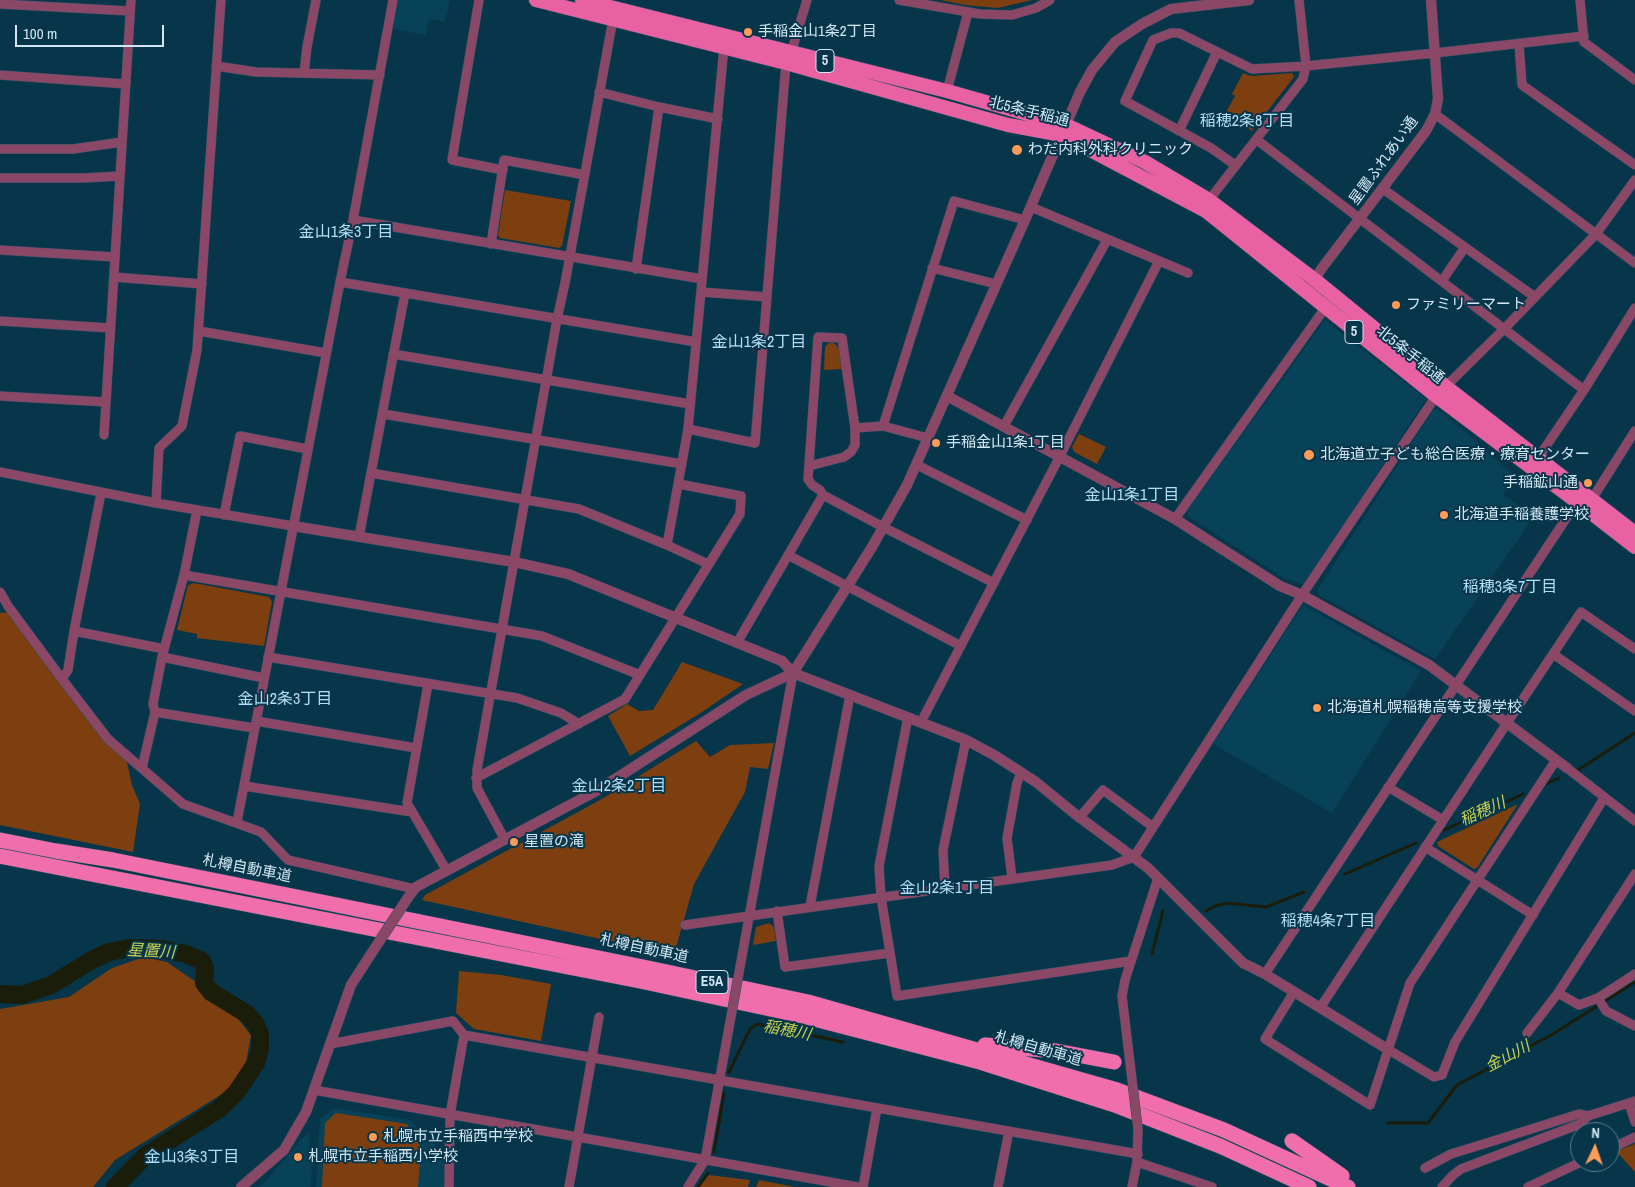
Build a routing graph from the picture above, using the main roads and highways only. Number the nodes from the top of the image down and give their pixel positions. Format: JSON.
{"nodes":[{"id":1,"x":536,"y":0,"type":"edge"},
{"id":2,"x":582,"y":0,"type":"edge"},
{"id":3,"x":788,"y":58,"type":"junction"},
{"id":4,"x":1064,"y":130,"type":"junction"},
{"id":5,"x":1635,"y":533,"type":"edge"},
{"id":6,"x":1635,"y":547,"type":"edge"},
{"id":7,"x":0,"y":840,"type":"edge"},
{"id":8,"x":0,"y":856,"type":"edge"},
{"id":9,"x":948,"y":1042,"type":"junction"},
{"id":10,"x":1114,"y":1062,"type":"dead end"},
{"id":11,"x":1292,"y":1141,"type":"dead end"},
{"id":12,"x":1309,"y":1187,"type":"edge"},
{"id":13,"x":1348,"y":1187,"type":"edge"},
{"id":14,"x":1356,"y":1187,"type":"edge"}],
"edges":[{"from":1,"to":3,"type":"highway","name":"北5条手稲通","number":"5"},
{"from":2,"to":3,"type":"highway","name":"北5条手稲通","number":"5"},
{"from":3,"to":4,"type":"highway","name":"北5条手稲通","number":"5"},
{"from":3,"to":4,"type":"highway","name":"北5条手稲通","number":"5"},
{"from":4,"to":5,"type":"highway","name":"北5条手稲通","number":"5"},
{"from":4,"to":6,"type":"highway","name":"北5条手稲通","number":"5"},
{"from":7,"to":9,"type":"highway","name":"札樽自動車道","number":"E5A"},
{"from":8,"to":12,"type":"highway","name":"札樽自動車道","number":"E5A"},
{"from":9,"to":10,"type":"highway"},
{"from":9,"to":13,"type":"highway","name":"札樽自動車道","number":"E5A"},
{"from":11,"to":14,"type":"highway"}]}
